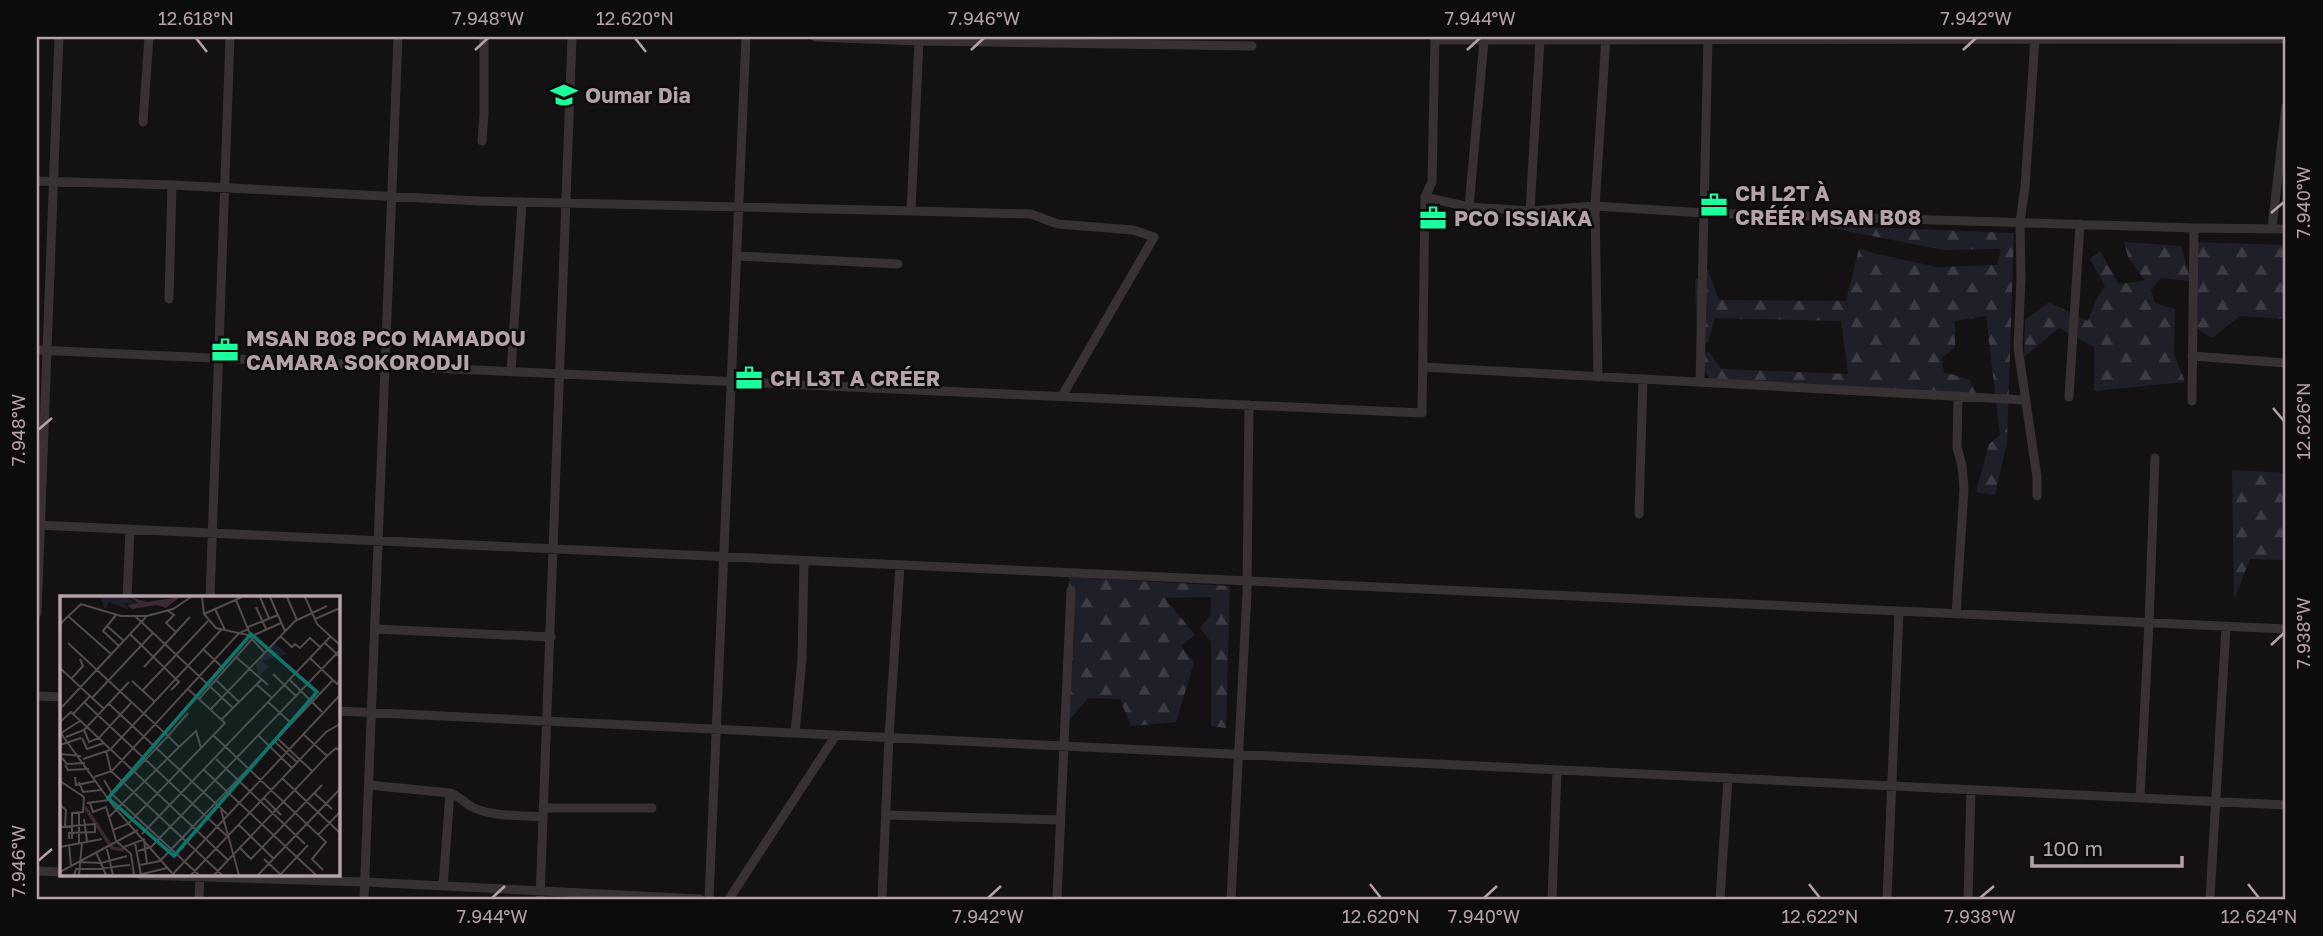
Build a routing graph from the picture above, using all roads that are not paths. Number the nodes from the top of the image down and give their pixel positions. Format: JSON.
{"nodes":[{"id":1,"x":59,"y":37,"type":"edge"},
{"id":2,"x":149,"y":37,"type":"edge"},
{"id":3,"x":230,"y":37,"type":"edge"},
{"id":4,"x":397,"y":37,"type":"edge"},
{"id":5,"x":484,"y":37,"type":"edge"},
{"id":6,"x":572,"y":37,"type":"edge"},
{"id":7,"x":746,"y":37,"type":"edge"},
{"id":8,"x":815,"y":37,"type":"edge"},
{"id":9,"x":1435,"y":38,"type":"edge"},
{"id":10,"x":1606,"y":38,"type":"edge"},
{"id":11,"x":1693,"y":38,"type":"edge"},
{"id":12,"x":1853,"y":38,"type":"edge"},
{"id":13,"x":2035,"y":38,"type":"edge"},
{"id":14,"x":2076,"y":38,"type":"edge"},
{"id":15,"x":919,"y":39,"type":"edge"},
{"id":16,"x":1708,"y":39,"type":"junction"},
{"id":17,"x":2286,"y":39,"type":"edge"},
{"id":18,"x":1484,"y":40,"type":"junction"},
{"id":19,"x":1540,"y":40,"type":"junction"},
{"id":20,"x":1252,"y":46,"type":"dead end"},
{"id":21,"x":2286,"y":106,"type":"edge"},
{"id":22,"x":143,"y":122,"type":"dead end"},
{"id":23,"x":482,"y":141,"type":"dead end"},
{"id":24,"x":37,"y":181,"type":"edge"},
{"id":25,"x":54,"y":181,"type":"junction"},
{"id":26,"x":173,"y":185,"type":"junction"},
{"id":27,"x":224,"y":189,"type":"junction"},
{"id":28,"x":391,"y":197,"type":"junction"},
{"id":29,"x":1425,"y":197,"type":"junction"},
{"id":30,"x":522,"y":202,"type":"junction"},
{"id":31,"x":566,"y":203,"type":"junction"},
{"id":32,"x":1469,"y":206,"type":"junction"},
{"id":33,"x":1595,"y":206,"type":"junction"},
{"id":34,"x":739,"y":207,"type":"junction"},
{"id":35,"x":911,"y":211,"type":"junction"},
{"id":36,"x":1530,"y":211,"type":"junction"},
{"id":37,"x":1704,"y":213,"type":"junction"},
{"id":38,"x":2020,"y":222,"type":"junction"},
{"id":39,"x":2080,"y":224,"type":"junction"},
{"id":40,"x":2194,"y":228,"type":"junction"},
{"id":41,"x":2273,"y":228,"type":"junction"},
{"id":42,"x":2286,"y":229,"type":"edge"},
{"id":43,"x":737,"y":256,"type":"junction"},
{"id":44,"x":898,"y":264,"type":"dead end"},
{"id":45,"x":169,"y":299,"type":"dead end"},
{"id":46,"x":41,"y":350,"type":"edge"},
{"id":47,"x":2192,"y":356,"type":"junction"},
{"id":48,"x":218,"y":358,"type":"junction"},
{"id":49,"x":2286,"y":363,"type":"edge"},
{"id":50,"x":385,"y":366,"type":"junction"},
{"id":51,"x":1423,"y":367,"type":"junction"},
{"id":52,"x":511,"y":372,"type":"junction"},
{"id":53,"x":561,"y":374,"type":"junction"},
{"id":54,"x":1598,"y":377,"type":"junction"},
{"id":55,"x":1643,"y":379,"type":"junction"},
{"id":56,"x":731,"y":382,"type":"junction"},
{"id":57,"x":1700,"y":382,"type":"junction"},
{"id":58,"x":1062,"y":396,"type":"junction"},
{"id":59,"x":1958,"y":396,"type":"junction"},
{"id":60,"x":2069,"y":397,"type":"dead end"},
{"id":61,"x":2025,"y":400,"type":"junction"},
{"id":62,"x":2192,"y":401,"type":"dead end"},
{"id":63,"x":1249,"y":405,"type":"junction"},
{"id":64,"x":2155,"y":458,"type":"dead end"},
{"id":65,"x":2037,"y":496,"type":"dead end"},
{"id":66,"x":1639,"y":514,"type":"dead end"},
{"id":67,"x":38,"y":525,"type":"edge"},
{"id":68,"x":130,"y":530,"type":"junction"},
{"id":69,"x":212,"y":534,"type":"junction"},
{"id":70,"x":378,"y":541,"type":"junction"},
{"id":71,"x":554,"y":549,"type":"junction"},
{"id":72,"x":724,"y":557,"type":"junction"},
{"id":73,"x":804,"y":561,"type":"junction"},
{"id":74,"x":900,"y":565,"type":"junction"},
{"id":75,"x":1247,"y":581,"type":"junction"},
{"id":76,"x":1071,"y":590,"type":"dead end"},
{"id":77,"x":127,"y":596,"type":"edge"},
{"id":78,"x":210,"y":596,"type":"edge"},
{"id":79,"x":1899,"y":612,"type":"junction"},
{"id":80,"x":37,"y":613,"type":"edge"},
{"id":81,"x":1956,"y":614,"type":"junction"},
{"id":82,"x":2149,"y":623,"type":"junction"},
{"id":83,"x":2226,"y":627,"type":"junction"},
{"id":84,"x":375,"y":629,"type":"junction"},
{"id":85,"x":2286,"y":629,"type":"edge"},
{"id":86,"x":551,"y":637,"type":"junction"},
{"id":87,"x":37,"y":696,"type":"edge"},
{"id":88,"x":60,"y":697,"type":"edge"},
{"id":89,"x":340,"y":711,"type":"edge"},
{"id":90,"x":371,"y":712,"type":"junction"},
{"id":91,"x":547,"y":721,"type":"junction"},
{"id":92,"x":716,"y":729,"type":"junction"},
{"id":93,"x":796,"y":733,"type":"junction"},
{"id":94,"x":836,"y":735,"type":"junction"},
{"id":95,"x":889,"y":737,"type":"junction"},
{"id":96,"x":1064,"y":746,"type":"junction"},
{"id":97,"x":1238,"y":754,"type":"junction"},
{"id":98,"x":1557,"y":770,"type":"junction"},
{"id":99,"x":1728,"y":778,"type":"junction"},
{"id":100,"x":369,"y":785,"type":"junction"},
{"id":101,"x":1893,"y":786,"type":"junction"},
{"id":102,"x":1971,"y":790,"type":"junction"},
{"id":103,"x":450,"y":793,"type":"junction"},
{"id":104,"x":2140,"y":798,"type":"junction"},
{"id":105,"x":2216,"y":802,"type":"junction"},
{"id":106,"x":2286,"y":805,"type":"edge"},
{"id":107,"x":652,"y":808,"type":"dead end"},
{"id":108,"x":543,"y":812,"type":"junction"},
{"id":109,"x":886,"y":816,"type":"junction"},
{"id":110,"x":1060,"y":820,"type":"junction"},
{"id":111,"x":37,"y":871,"type":"edge"},
{"id":112,"x":60,"y":872,"type":"edge"},
{"id":113,"x":200,"y":876,"type":"edge"},
{"id":114,"x":365,"y":883,"type":"junction"},
{"id":115,"x":443,"y":886,"type":"junction"},
{"id":116,"x":540,"y":895,"type":"edge"},
{"id":117,"x":199,"y":899,"type":"edge"},
{"id":118,"x":364,"y":899,"type":"edge"},
{"id":119,"x":700,"y":899,"type":"edge"},
{"id":120,"x":709,"y":899,"type":"edge"},
{"id":121,"x":729,"y":899,"type":"edge"},
{"id":122,"x":882,"y":899,"type":"edge"},
{"id":123,"x":1057,"y":899,"type":"edge"},
{"id":124,"x":1231,"y":899,"type":"edge"},
{"id":125,"x":1552,"y":899,"type":"edge"},
{"id":126,"x":1720,"y":899,"type":"edge"},
{"id":127,"x":1888,"y":899,"type":"edge"},
{"id":128,"x":1968,"y":899,"type":"edge"},
{"id":129,"x":2210,"y":899,"type":"edge"}],
"edges":[{"from":1,"to":25,"type":"street"},
{"from":2,"to":22,"type":"street"},
{"from":3,"to":27,"type":"street"},
{"from":4,"to":28,"type":"street"},
{"from":5,"to":23,"type":"street"},
{"from":6,"to":31,"type":"street"},
{"from":7,"to":34,"type":"street"},
{"from":8,"to":15,"type":"street"},
{"from":9,"to":18,"type":"street"},
{"from":9,"to":29,"type":"street"},
{"from":10,"to":11,"type":"street"},
{"from":10,"to":19,"type":"street"},
{"from":10,"to":33,"type":"street"},
{"from":11,"to":16,"type":"street"},
{"from":12,"to":13,"type":"street"},
{"from":12,"to":16,"type":"street"},
{"from":13,"to":14,"type":"street"},
{"from":13,"to":38,"type":"street"},
{"from":14,"to":17,"type":"street"},
{"from":15,"to":20,"type":"street"},
{"from":15,"to":35,"type":"street"},
{"from":16,"to":37,"type":"street"},
{"from":18,"to":19,"type":"street"},
{"from":18,"to":32,"type":"street"},
{"from":19,"to":36,"type":"street"},
{"from":21,"to":41,"type":"street"},
{"from":24,"to":25,"type":"street"},
{"from":25,"to":26,"type":"street"},
{"from":25,"to":46,"type":"street"},
{"from":26,"to":27,"type":"street"},
{"from":26,"to":45,"type":"street"},
{"from":27,"to":28,"type":"street"},
{"from":27,"to":48,"type":"street"},
{"from":28,"to":30,"type":"street"},
{"from":28,"to":50,"type":"street"},
{"from":29,"to":32,"type":"street"},
{"from":29,"to":51,"type":"street"},
{"from":30,"to":31,"type":"street"},
{"from":30,"to":52,"type":"street"},
{"from":31,"to":34,"type":"street"},
{"from":31,"to":53,"type":"street"},
{"from":32,"to":36,"type":"street"},
{"from":33,"to":36,"type":"street"},
{"from":33,"to":37,"type":"street"},
{"from":33,"to":54,"type":"street"},
{"from":34,"to":35,"type":"street"},
{"from":34,"to":43,"type":"street"},
{"from":35,"to":58,"type":"street"},
{"from":37,"to":38,"type":"street"},
{"from":37,"to":57,"type":"street"},
{"from":38,"to":39,"type":"street"},
{"from":38,"to":61,"type":"street"},
{"from":39,"to":40,"type":"street"},
{"from":39,"to":60,"type":"street"},
{"from":40,"to":41,"type":"street"},
{"from":40,"to":47,"type":"street"},
{"from":41,"to":42,"type":"street"},
{"from":43,"to":44,"type":"street"},
{"from":43,"to":56,"type":"street"},
{"from":46,"to":48,"type":"street"},
{"from":46,"to":67,"type":"street"},
{"from":47,"to":49,"type":"street"},
{"from":47,"to":62,"type":"street"},
{"from":48,"to":50,"type":"street"},
{"from":48,"to":69,"type":"street"},
{"from":50,"to":52,"type":"street"},
{"from":50,"to":70,"type":"street"},
{"from":51,"to":54,"type":"street"},
{"from":51,"to":63,"type":"street"},
{"from":52,"to":53,"type":"street"},
{"from":53,"to":56,"type":"street"},
{"from":53,"to":71,"type":"street"},
{"from":54,"to":55,"type":"street"},
{"from":55,"to":57,"type":"street"},
{"from":55,"to":66,"type":"street"},
{"from":56,"to":58,"type":"street"},
{"from":56,"to":72,"type":"street"},
{"from":57,"to":59,"type":"street"},
{"from":58,"to":63,"type":"street"},
{"from":59,"to":61,"type":"street"},
{"from":59,"to":81,"type":"street"},
{"from":61,"to":65,"type":"street"},
{"from":63,"to":75,"type":"street"},
{"from":64,"to":82,"type":"street"},
{"from":67,"to":68,"type":"street"},
{"from":67,"to":80,"type":"street"},
{"from":68,"to":69,"type":"street"},
{"from":68,"to":77,"type":"street"},
{"from":69,"to":70,"type":"street"},
{"from":69,"to":78,"type":"street"},
{"from":70,"to":71,"type":"street"},
{"from":70,"to":84,"type":"street"},
{"from":71,"to":72,"type":"street"},
{"from":71,"to":86,"type":"street"},
{"from":72,"to":73,"type":"street"},
{"from":72,"to":92,"type":"street"},
{"from":73,"to":74,"type":"street"},
{"from":73,"to":93,"type":"street"},
{"from":74,"to":75,"type":"street"},
{"from":74,"to":95,"type":"street"},
{"from":75,"to":79,"type":"street"},
{"from":75,"to":97,"type":"street"},
{"from":76,"to":96,"type":"street"},
{"from":79,"to":81,"type":"street"},
{"from":79,"to":101,"type":"street"},
{"from":81,"to":82,"type":"street"},
{"from":82,"to":83,"type":"street"},
{"from":82,"to":104,"type":"street"},
{"from":83,"to":85,"type":"street"},
{"from":83,"to":105,"type":"street"},
{"from":84,"to":86,"type":"street"},
{"from":84,"to":90,"type":"street"},
{"from":86,"to":91,"type":"street"},
{"from":87,"to":88,"type":"street"},
{"from":89,"to":90,"type":"street"},
{"from":90,"to":91,"type":"street"},
{"from":90,"to":100,"type":"street"},
{"from":91,"to":92,"type":"street"},
{"from":91,"to":108,"type":"street"},
{"from":92,"to":93,"type":"street"},
{"from":92,"to":120,"type":"street"},
{"from":93,"to":94,"type":"street"},
{"from":94,"to":95,"type":"street"},
{"from":94,"to":121,"type":"street"},
{"from":95,"to":96,"type":"street"},
{"from":95,"to":109,"type":"street"},
{"from":96,"to":97,"type":"street"},
{"from":96,"to":110,"type":"street"},
{"from":97,"to":98,"type":"street"},
{"from":97,"to":124,"type":"street"},
{"from":98,"to":99,"type":"street"},
{"from":98,"to":125,"type":"street"},
{"from":99,"to":101,"type":"street"},
{"from":99,"to":126,"type":"street"},
{"from":100,"to":103,"type":"street"},
{"from":100,"to":114,"type":"street"},
{"from":101,"to":102,"type":"street"},
{"from":101,"to":127,"type":"street"},
{"from":102,"to":104,"type":"street"},
{"from":102,"to":128,"type":"street"},
{"from":103,"to":108,"type":"street"},
{"from":103,"to":115,"type":"street"},
{"from":104,"to":105,"type":"street"},
{"from":105,"to":106,"type":"street"},
{"from":105,"to":129,"type":"street"},
{"from":107,"to":108,"type":"street"},
{"from":108,"to":116,"type":"street"},
{"from":109,"to":110,"type":"street"},
{"from":109,"to":122,"type":"street"},
{"from":110,"to":123,"type":"street"},
{"from":111,"to":112,"type":"street"},
{"from":113,"to":114,"type":"street"},
{"from":113,"to":117,"type":"street"},
{"from":114,"to":115,"type":"street"},
{"from":114,"to":118,"type":"street"},
{"from":115,"to":116,"type":"street"},
{"from":116,"to":119,"type":"street"}]}
